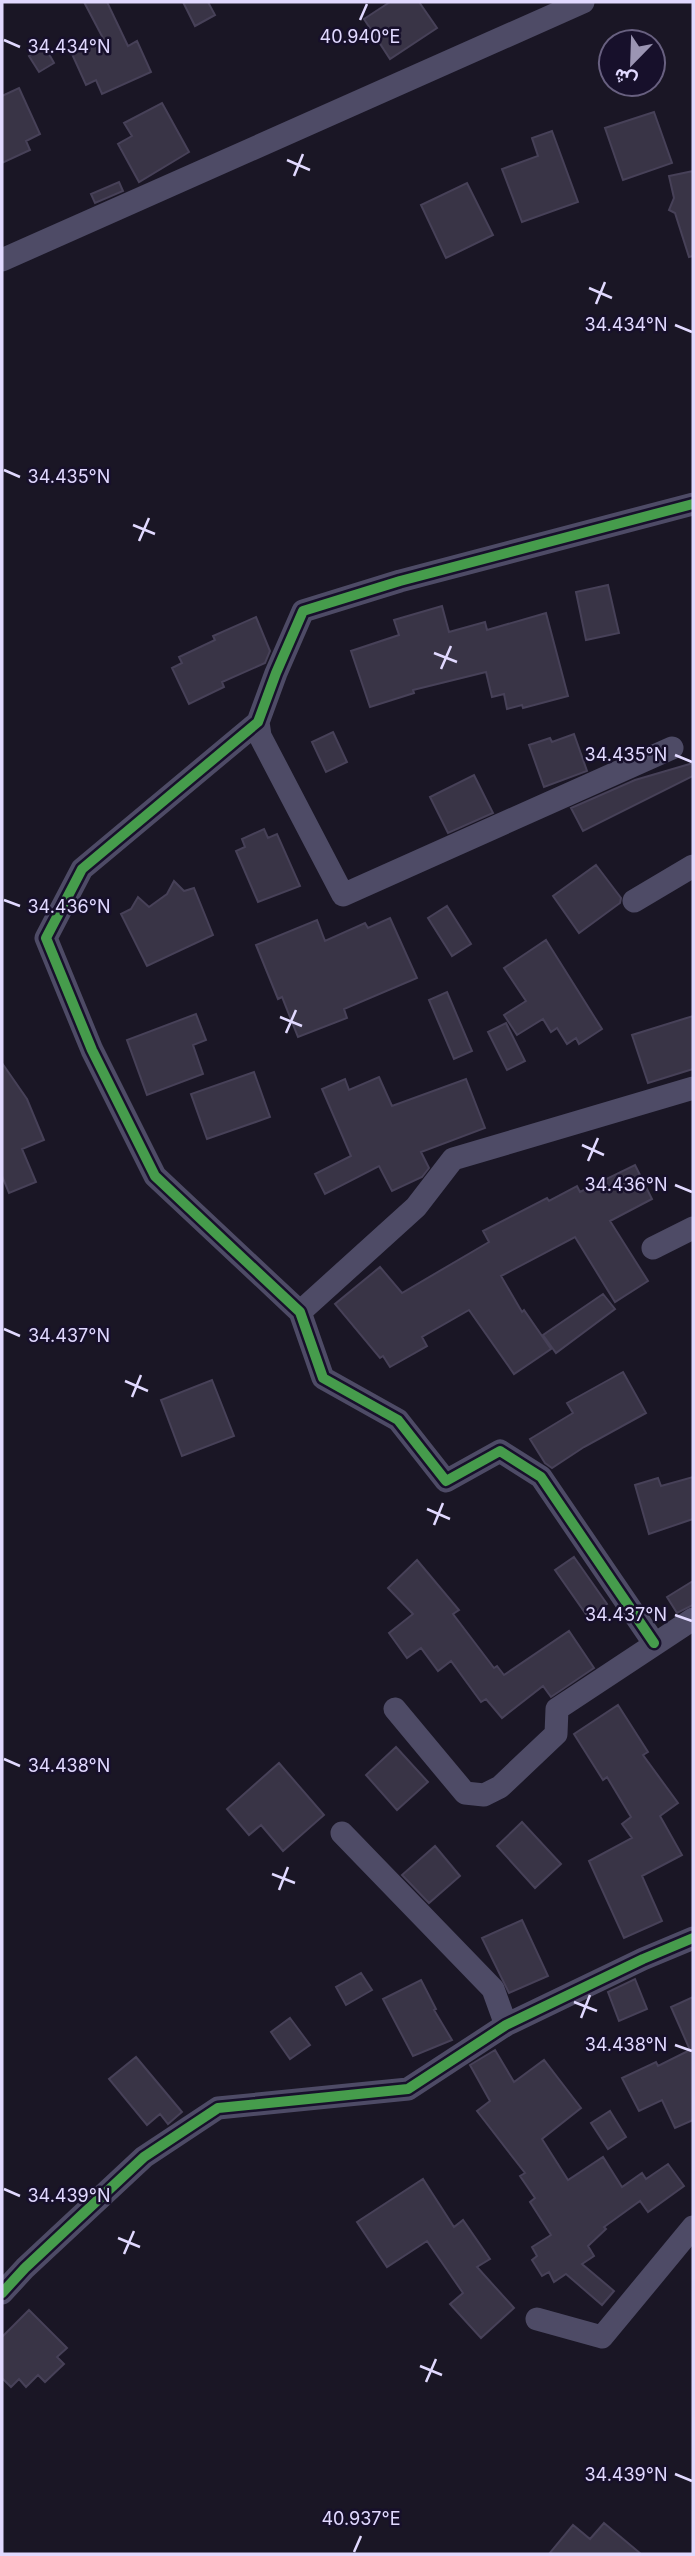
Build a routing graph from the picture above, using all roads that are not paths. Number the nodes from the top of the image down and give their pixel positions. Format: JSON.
{"nodes":[{"id":1,"x":583,"y":2,"type":"edge"},
{"id":2,"x":2,"y":260,"type":"edge"},
{"id":3,"x":693,"y":505,"type":"edge"},
{"id":4,"x":258,"y":722,"type":"junction"},
{"id":5,"x":672,"y":748,"type":"dead end"},
{"id":6,"x":693,"y":866,"type":"edge"},
{"id":7,"x":634,"y":901,"type":"dead end"},
{"id":8,"x":693,"y":1088,"type":"edge"},
{"id":9,"x":693,"y":1228,"type":"edge"},
{"id":10,"x":653,"y":1248,"type":"dead end"},
{"id":11,"x":300,"y":1311,"type":"junction"},
{"id":12,"x":693,"y":1619,"type":"edge"},
{"id":13,"x":654,"y":1643,"type":"junction"},
{"id":14,"x":394,"y":1709,"type":"dead end"},
{"id":15,"x":342,"y":1833,"type":"dead end"},
{"id":16,"x":693,"y":1938,"type":"edge"},
{"id":17,"x":506,"y":2025,"type":"junction"},
{"id":18,"x":693,"y":2227,"type":"edge"},
{"id":19,"x":2,"y":2292,"type":"edge"},
{"id":20,"x":537,"y":2319,"type":"dead end"}],
"edges":[{"from":1,"to":2,"type":"street"},
{"from":3,"to":4,"type":"street"},
{"from":4,"to":5,"type":"street"},
{"from":4,"to":11,"type":"street"},
{"from":6,"to":7,"type":"street"},
{"from":8,"to":11,"type":"street"},
{"from":9,"to":10,"type":"street"},
{"from":11,"to":13,"type":"street"},
{"from":12,"to":13,"type":"street"},
{"from":13,"to":14,"type":"street"},
{"from":15,"to":17,"type":"street"},
{"from":16,"to":17,"type":"street"},
{"from":17,"to":19,"type":"street"},
{"from":18,"to":20,"type":"street"}]}
